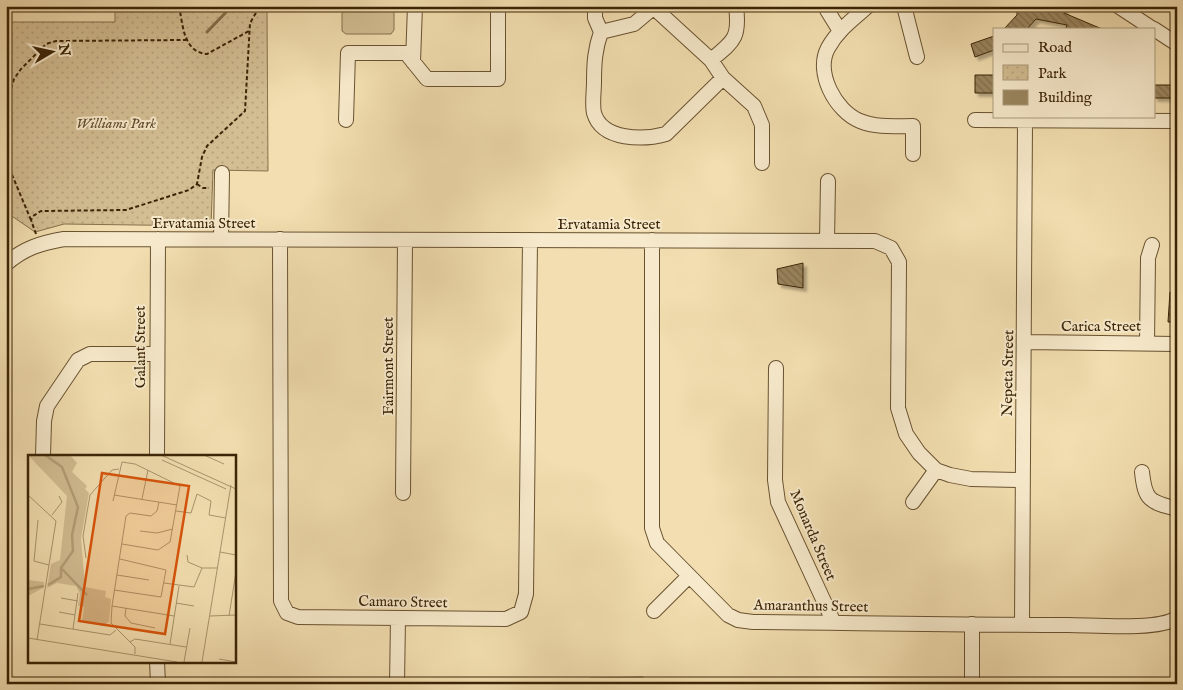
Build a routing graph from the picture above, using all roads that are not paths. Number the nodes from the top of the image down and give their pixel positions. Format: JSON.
{"nodes":[{"id":1,"x":415,"y":6,"type":"edge"},
{"id":2,"x":498,"y":6,"type":"edge"},
{"id":3,"x":595,"y":6,"type":"edge"},
{"id":4,"x":736,"y":6,"type":"edge"},
{"id":5,"x":827,"y":6,"type":"edge"},
{"id":6,"x":868,"y":6,"type":"edge"},
{"id":7,"x":904,"y":6,"type":"edge"},
{"id":8,"x":1118,"y":6,"type":"edge"},
{"id":9,"x":653,"y":7,"type":"edge"},
{"id":10,"x":1152,"y":28,"type":"edge"},
{"id":11,"x":1156,"y":30,"type":"edge"},
{"id":12,"x":840,"y":31,"type":"junction"},
{"id":13,"x":601,"y":32,"type":"junction"},
{"id":14,"x":1177,"y":44,"type":"edge"},
{"id":15,"x":918,"y":57,"type":"dead end"},
{"id":16,"x":711,"y":60,"type":"junction"},
{"id":17,"x":413,"y":62,"type":"junction"},
{"id":18,"x":723,"y":78,"type":"junction"},
{"id":19,"x":346,"y":120,"type":"dead end"},
{"id":20,"x":975,"y":120,"type":"dead end"},
{"id":21,"x":1025,"y":121,"type":"junction"},
{"id":22,"x":1177,"y":121,"type":"edge"},
{"id":23,"x":913,"y":154,"type":"dead end"},
{"id":24,"x":762,"y":163,"type":"dead end"},
{"id":25,"x":222,"y":173,"type":"dead end"},
{"id":26,"x":828,"y":181,"type":"dead end"},
{"id":27,"x":158,"y":239,"type":"junction"},
{"id":28,"x":221,"y":239,"type":"junction"},
{"id":29,"x":280,"y":239,"type":"junction"},
{"id":30,"x":405,"y":240,"type":"junction"},
{"id":31,"x":530,"y":240,"type":"junction"},
{"id":32,"x":652,"y":240,"type":"junction"},
{"id":33,"x":827,"y":241,"type":"junction"},
{"id":34,"x":1152,"y":245,"type":"dead end"},
{"id":35,"x":6,"y":264,"type":"edge"},
{"id":36,"x":1025,"y":342,"type":"junction"},
{"id":37,"x":1147,"y":343,"type":"junction"},
{"id":38,"x":1177,"y":344,"type":"edge"},
{"id":39,"x":156,"y":354,"type":"junction"},
{"id":40,"x":776,"y":368,"type":"dead end"},
{"id":41,"x":43,"y":455,"type":"edge"},
{"id":42,"x":157,"y":455,"type":"edge"},
{"id":43,"x":936,"y":470,"type":"junction"},
{"id":44,"x":1142,"y":472,"type":"dead end"},
{"id":45,"x":1023,"y":480,"type":"junction"},
{"id":46,"x":403,"y":493,"type":"dead end"},
{"id":47,"x":913,"y":502,"type":"dead end"},
{"id":48,"x":1177,"y":509,"type":"edge"},
{"id":49,"x":689,"y":576,"type":"junction"},
{"id":50,"x":654,"y":611,"type":"dead end"},
{"id":51,"x":398,"y":618,"type":"junction"},
{"id":52,"x":1177,"y":618,"type":"edge"},
{"id":53,"x":834,"y":623,"type":"junction"},
{"id":54,"x":972,"y":624,"type":"junction"},
{"id":55,"x":1022,"y":625,"type":"junction"},
{"id":56,"x":158,"y":662,"type":"edge"},
{"id":57,"x":158,"y":684,"type":"edge"},
{"id":58,"x":397,"y":684,"type":"edge"},
{"id":59,"x":972,"y":684,"type":"edge"}],
"edges":[{"from":1,"to":17,"type":"street"},
{"from":2,"to":17,"type":"street"},
{"from":3,"to":13,"type":"street"},
{"from":4,"to":16,"type":"street"},
{"from":5,"to":12,"type":"street"},
{"from":6,"to":12,"type":"street"},
{"from":7,"to":15,"type":"street"},
{"from":8,"to":10,"type":"street"},
{"from":9,"to":13,"type":"street"},
{"from":9,"to":16,"type":"street"},
{"from":11,"to":14,"type":"street"},
{"from":12,"to":23,"type":"street"},
{"from":13,"to":18,"type":"street"},
{"from":16,"to":18,"type":"street"},
{"from":17,"to":19,"type":"street"},
{"from":18,"to":24,"type":"street"},
{"from":20,"to":21,"type":"street"},
{"from":21,"to":22,"type":"street"},
{"from":21,"to":36,"type":"street","name":"Nepeta Street"},
{"from":25,"to":28,"type":"street"},
{"from":26,"to":33,"type":"street"},
{"from":27,"to":28,"type":"street","name":"Ervatamia Street"},
{"from":27,"to":35,"type":"street","name":"Ervatamia Street"},
{"from":27,"to":39,"type":"street","name":"Galant Street"},
{"from":28,"to":29,"type":"street","name":"Ervatamia Street"},
{"from":29,"to":30,"type":"street","name":"Ervatamia Street"},
{"from":29,"to":51,"type":"street","name":"Camaro Street"},
{"from":30,"to":31,"type":"street","name":"Ervatamia Street"},
{"from":30,"to":46,"type":"street","name":"Fairmont Street"},
{"from":31,"to":32,"type":"street","name":"Ervatamia Street"},
{"from":31,"to":51,"type":"street","name":"Camaro Street"},
{"from":32,"to":33,"type":"street","name":"Ervatamia Street"},
{"from":32,"to":49,"type":"street","name":"Amaranthus Street"},
{"from":33,"to":43,"type":"street","name":"Ervatamia Street"},
{"from":34,"to":37,"type":"street"},
{"from":36,"to":37,"type":"street","name":"Carica Street"},
{"from":36,"to":45,"type":"street","name":"Nepeta Street"},
{"from":37,"to":38,"type":"street","name":"Carica Street"},
{"from":39,"to":41,"type":"street"},
{"from":39,"to":42,"type":"street","name":"Galant Street"},
{"from":40,"to":53,"type":"street","name":"Monarda Street"},
{"from":43,"to":45,"type":"street","name":"Ervatamia Street"},
{"from":43,"to":47,"type":"street"},
{"from":44,"to":48,"type":"street"},
{"from":45,"to":55,"type":"street","name":"Nepeta Street"},
{"from":49,"to":50,"type":"street"},
{"from":49,"to":53,"type":"street","name":"Amaranthus Street"},
{"from":51,"to":58,"type":"street"},
{"from":52,"to":55,"type":"street","name":"Amaranthus Street"},
{"from":53,"to":54,"type":"street","name":"Amaranthus Street"},
{"from":54,"to":55,"type":"street","name":"Amaranthus Street"},
{"from":54,"to":59,"type":"street"},
{"from":56,"to":57,"type":"street"}]}
